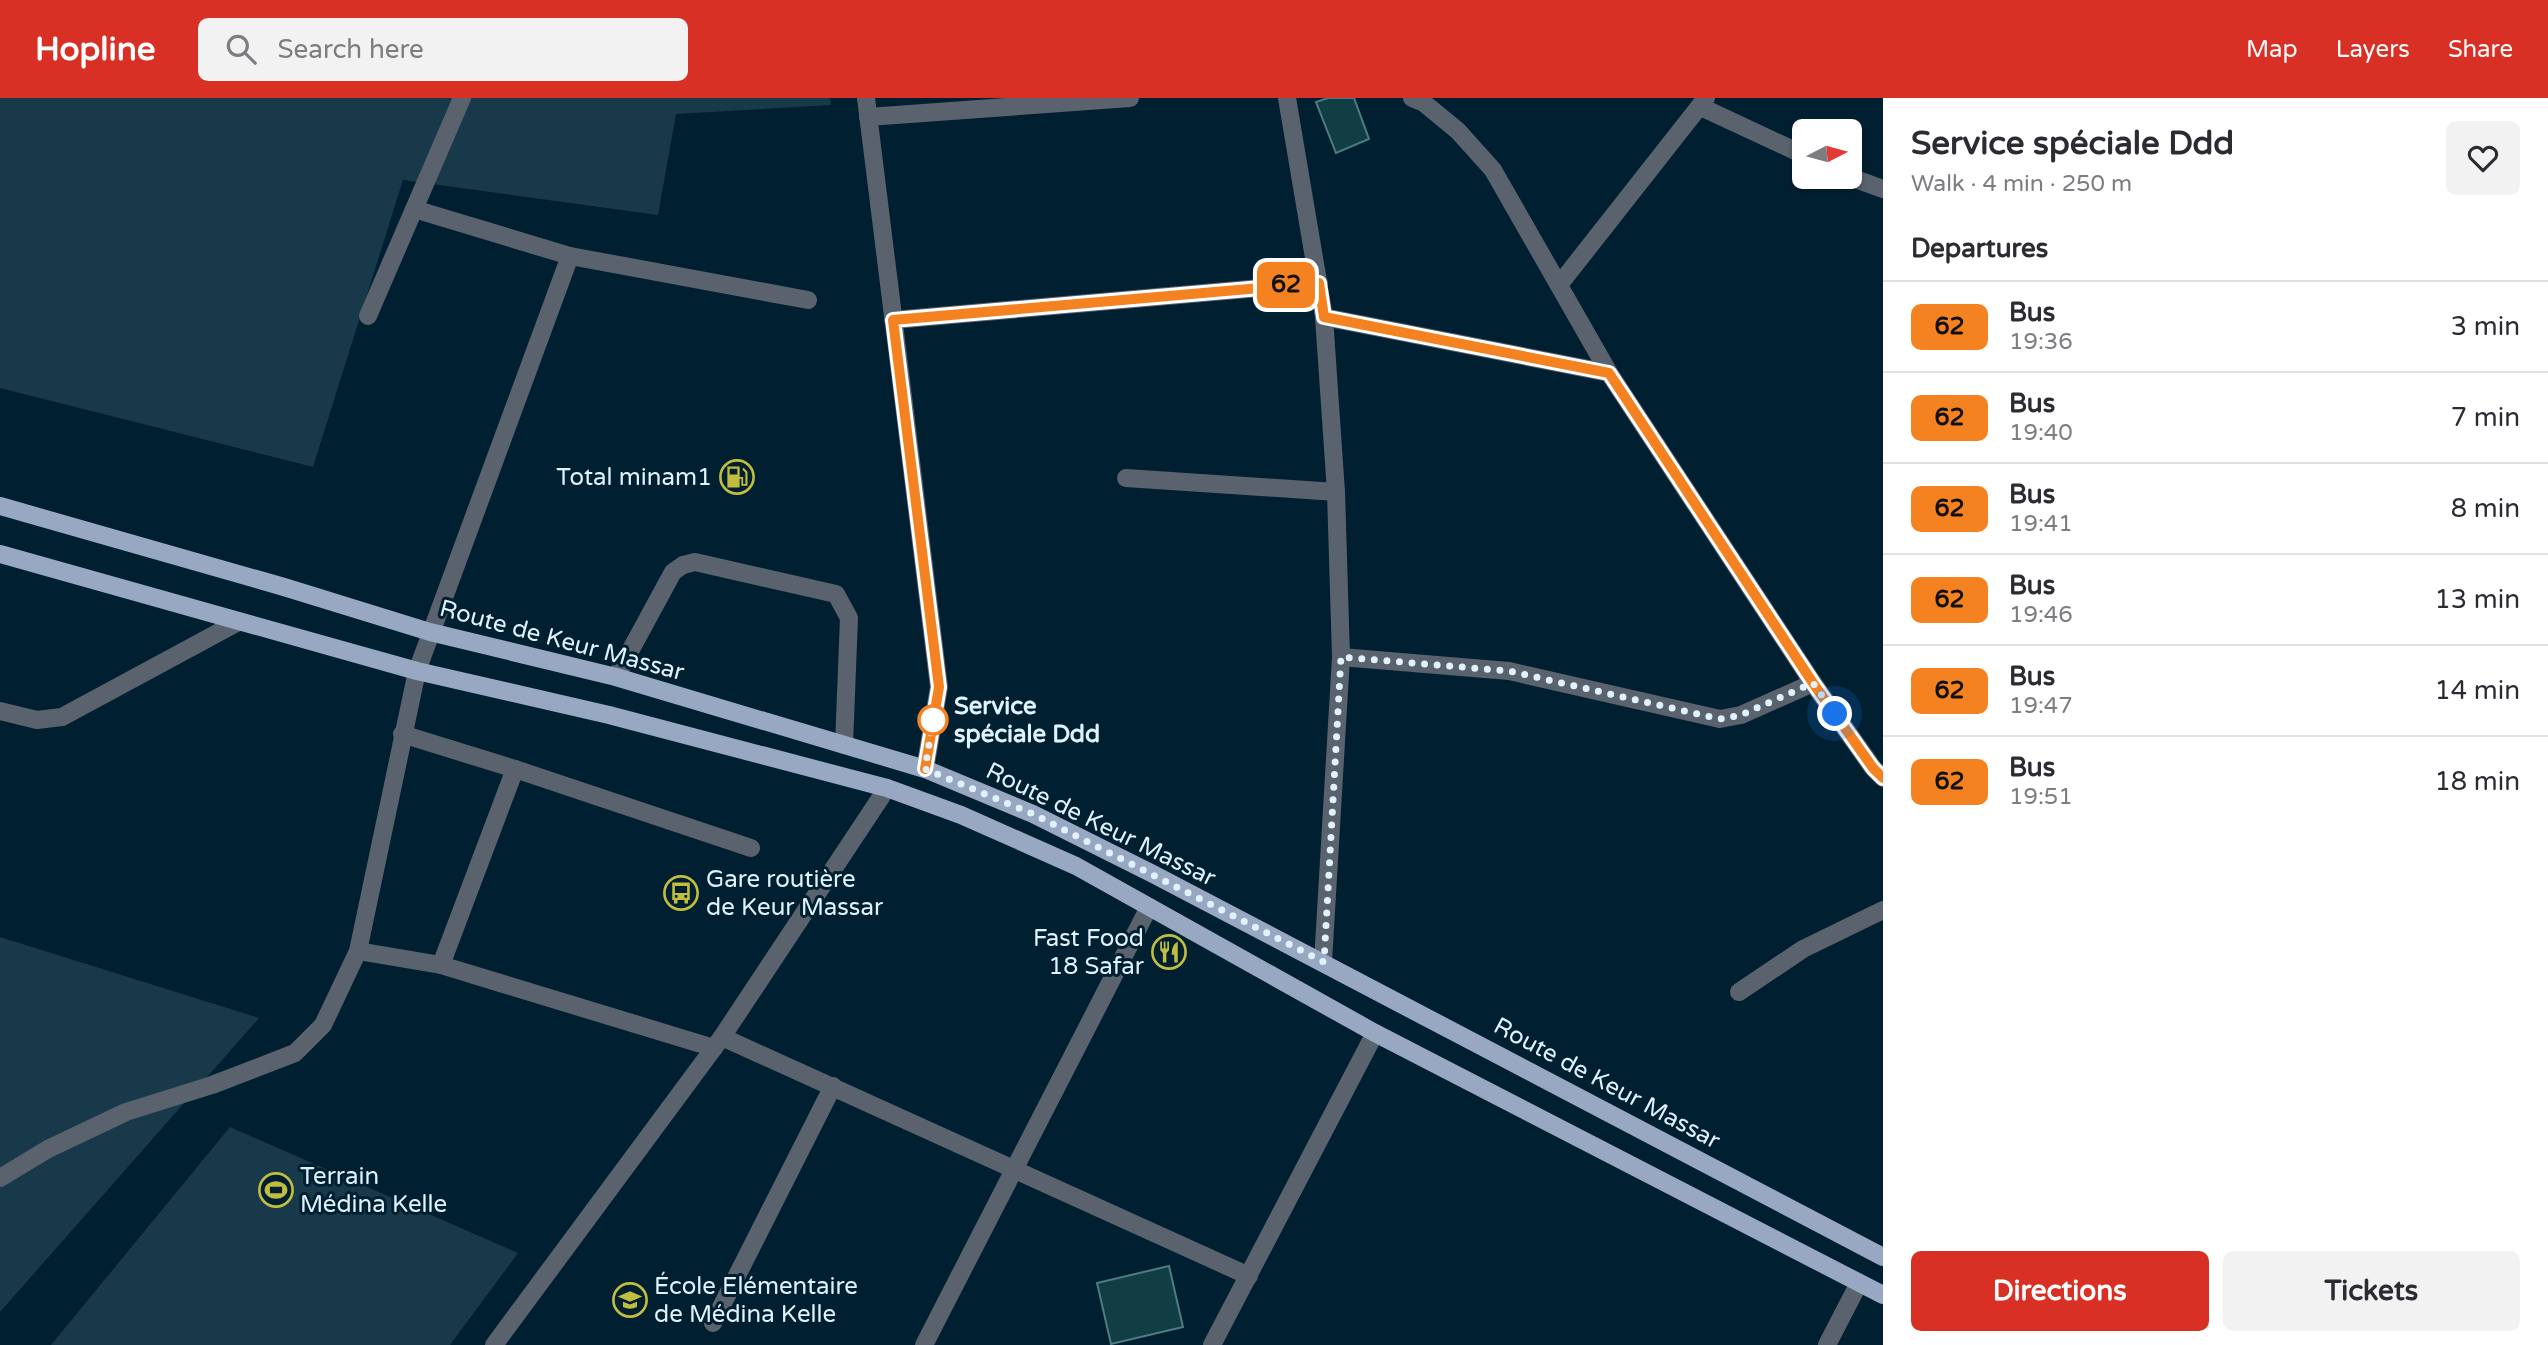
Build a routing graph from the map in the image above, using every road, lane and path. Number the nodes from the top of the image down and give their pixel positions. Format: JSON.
{"nodes":[{"id":1,"x":462,"y":98,"type":"edge"},
{"id":2,"x":866,"y":98,"type":"edge"},
{"id":3,"x":1130,"y":98,"type":"edge"},
{"id":4,"x":1287,"y":98,"type":"edge"},
{"id":5,"x":1412,"y":98,"type":"edge"},
{"id":6,"x":1704,"y":102,"type":"edge"},
{"id":7,"x":868,"y":117,"type":"junction"},
{"id":8,"x":1792,"y":149,"type":"edge"},
{"id":9,"x":1862,"y":181,"type":"edge"},
{"id":10,"x":1883,"y":189,"type":"edge"},
{"id":11,"x":414,"y":209,"type":"junction"},
{"id":12,"x":570,"y":257,"type":"junction"},
{"id":13,"x":1319,"y":283,"type":"junction"},
{"id":14,"x":1559,"y":285,"type":"junction"},
{"id":15,"x":808,"y":300,"type":"dead end"},
{"id":16,"x":368,"y":316,"type":"dead end"},
{"id":17,"x":1324,"y":317,"type":"junction"},
{"id":18,"x":893,"y":320,"type":"junction"},
{"id":19,"x":1609,"y":373,"type":"junction"},
{"id":20,"x":1126,"y":478,"type":"dead end"},
{"id":21,"x":1336,"y":492,"type":"junction"},
{"id":22,"x":0,"y":506,"type":"edge"},
{"id":23,"x":0,"y":554,"type":"edge"},
{"id":24,"x":238,"y":622,"type":"junction"},
{"id":25,"x":430,"y":632,"type":"junction"},
{"id":26,"x":1341,"y":657,"type":"junction"},
{"id":27,"x":417,"y":671,"type":"junction"},
{"id":28,"x":616,"y":677,"type":"junction"},
{"id":29,"x":1813,"y":683,"type":"junction"},
{"id":30,"x":0,"y":711,"type":"edge"},
{"id":31,"x":402,"y":734,"type":"junction"},
{"id":32,"x":844,"y":745,"type":"junction"},
{"id":33,"x":515,"y":769,"type":"junction"},
{"id":34,"x":925,"y":769,"type":"junction"},
{"id":35,"x":1883,"y":778,"type":"edge"},
{"id":36,"x":887,"y":788,"type":"junction"},
{"id":37,"x":751,"y":848,"type":"dead end"},
{"id":38,"x":1149,"y":907,"type":"junction"},
{"id":39,"x":1883,"y":910,"type":"edge"},
{"id":40,"x":358,"y":951,"type":"junction"},
{"id":41,"x":1324,"y":962,"type":"junction"},
{"id":42,"x":441,"y":965,"type":"junction"},
{"id":43,"x":1739,"y":992,"type":"dead end"},
{"id":44,"x":1375,"y":1033,"type":"junction"},
{"id":45,"x":718,"y":1042,"type":"junction"},
{"id":46,"x":832,"y":1086,"type":"junction"},
{"id":47,"x":1016,"y":1169,"type":"junction"},
{"id":48,"x":0,"y":1178,"type":"edge"},
{"id":49,"x":1883,"y":1257,"type":"edge"},
{"id":50,"x":1249,"y":1276,"type":"junction"},
{"id":51,"x":1859,"y":1283,"type":"junction"},
{"id":52,"x":1883,"y":1296,"type":"edge"},
{"id":53,"x":713,"y":1323,"type":"dead end"},
{"id":54,"x":494,"y":1345,"type":"edge"},
{"id":55,"x":924,"y":1345,"type":"edge"},
{"id":56,"x":1212,"y":1345,"type":"edge"},
{"id":57,"x":1827,"y":1345,"type":"edge"}],
"edges":[{"from":1,"to":11,"type":"street"},
{"from":2,"to":7,"type":"street"},
{"from":3,"to":7,"type":"street"},
{"from":4,"to":13,"type":"street"},
{"from":5,"to":14,"type":"street"},
{"from":6,"to":8,"type":"street"},
{"from":6,"to":14,"type":"street"},
{"from":7,"to":18,"type":"street"},
{"from":9,"to":10,"type":"street"},
{"from":11,"to":12,"type":"street"},
{"from":11,"to":16,"type":"street"},
{"from":12,"to":15,"type":"street"},
{"from":12,"to":25,"type":"street"},
{"from":13,"to":17,"type":"street"},
{"from":13,"to":18,"type":"street"},
{"from":14,"to":19,"type":"street"},
{"from":17,"to":19,"type":"street"},
{"from":17,"to":21,"type":"street"},
{"from":18,"to":34,"type":"street"},
{"from":19,"to":29,"type":"street"},
{"from":20,"to":21,"type":"street"},
{"from":21,"to":26,"type":"street"},
{"from":22,"to":25,"type":"main road","name":"Route de Keur Massar"},
{"from":23,"to":24,"type":"main road","name":"Route de Keur Massar"},
{"from":24,"to":27,"type":"main road","name":"Route de Keur Massar"},
{"from":24,"to":30,"type":"street"},
{"from":25,"to":27,"type":"street"},
{"from":25,"to":28,"type":"main road","name":"Route de Keur Massar"},
{"from":26,"to":29,"type":"street"},
{"from":26,"to":41,"type":"street"},
{"from":27,"to":31,"type":"street"},
{"from":27,"to":36,"type":"main road","name":"Route de Keur Massar"},
{"from":28,"to":32,"type":"main road","name":"Route de Keur Massar"},
{"from":28,"to":32,"type":"street"},
{"from":29,"to":35,"type":"street"},
{"from":31,"to":33,"type":"street"},
{"from":31,"to":40,"type":"street"},
{"from":32,"to":34,"type":"main road","name":"Route de Keur Massar"},
{"from":33,"to":37,"type":"street"},
{"from":33,"to":42,"type":"street"},
{"from":34,"to":41,"type":"main road","name":"Route de Keur Massar"},
{"from":36,"to":38,"type":"main road","name":"Route de Keur Massar"},
{"from":36,"to":45,"type":"street"},
{"from":38,"to":44,"type":"main road","name":"Route de Keur Massar"},
{"from":38,"to":47,"type":"street"},
{"from":39,"to":43,"type":"street"},
{"from":40,"to":42,"type":"street"},
{"from":40,"to":48,"type":"street"},
{"from":41,"to":49,"type":"main road","name":"Route de Keur Massar"},
{"from":42,"to":45,"type":"street"},
{"from":44,"to":50,"type":"street"},
{"from":44,"to":51,"type":"main road","name":"Route de Keur Massar"},
{"from":45,"to":46,"type":"street"},
{"from":45,"to":54,"type":"street"},
{"from":46,"to":47,"type":"street"},
{"from":46,"to":53,"type":"street"},
{"from":47,"to":50,"type":"street"},
{"from":47,"to":55,"type":"street"},
{"from":50,"to":56,"type":"street"},
{"from":51,"to":52,"type":"main road","name":"Route de Keur Massar"},
{"from":51,"to":57,"type":"street"}]}
